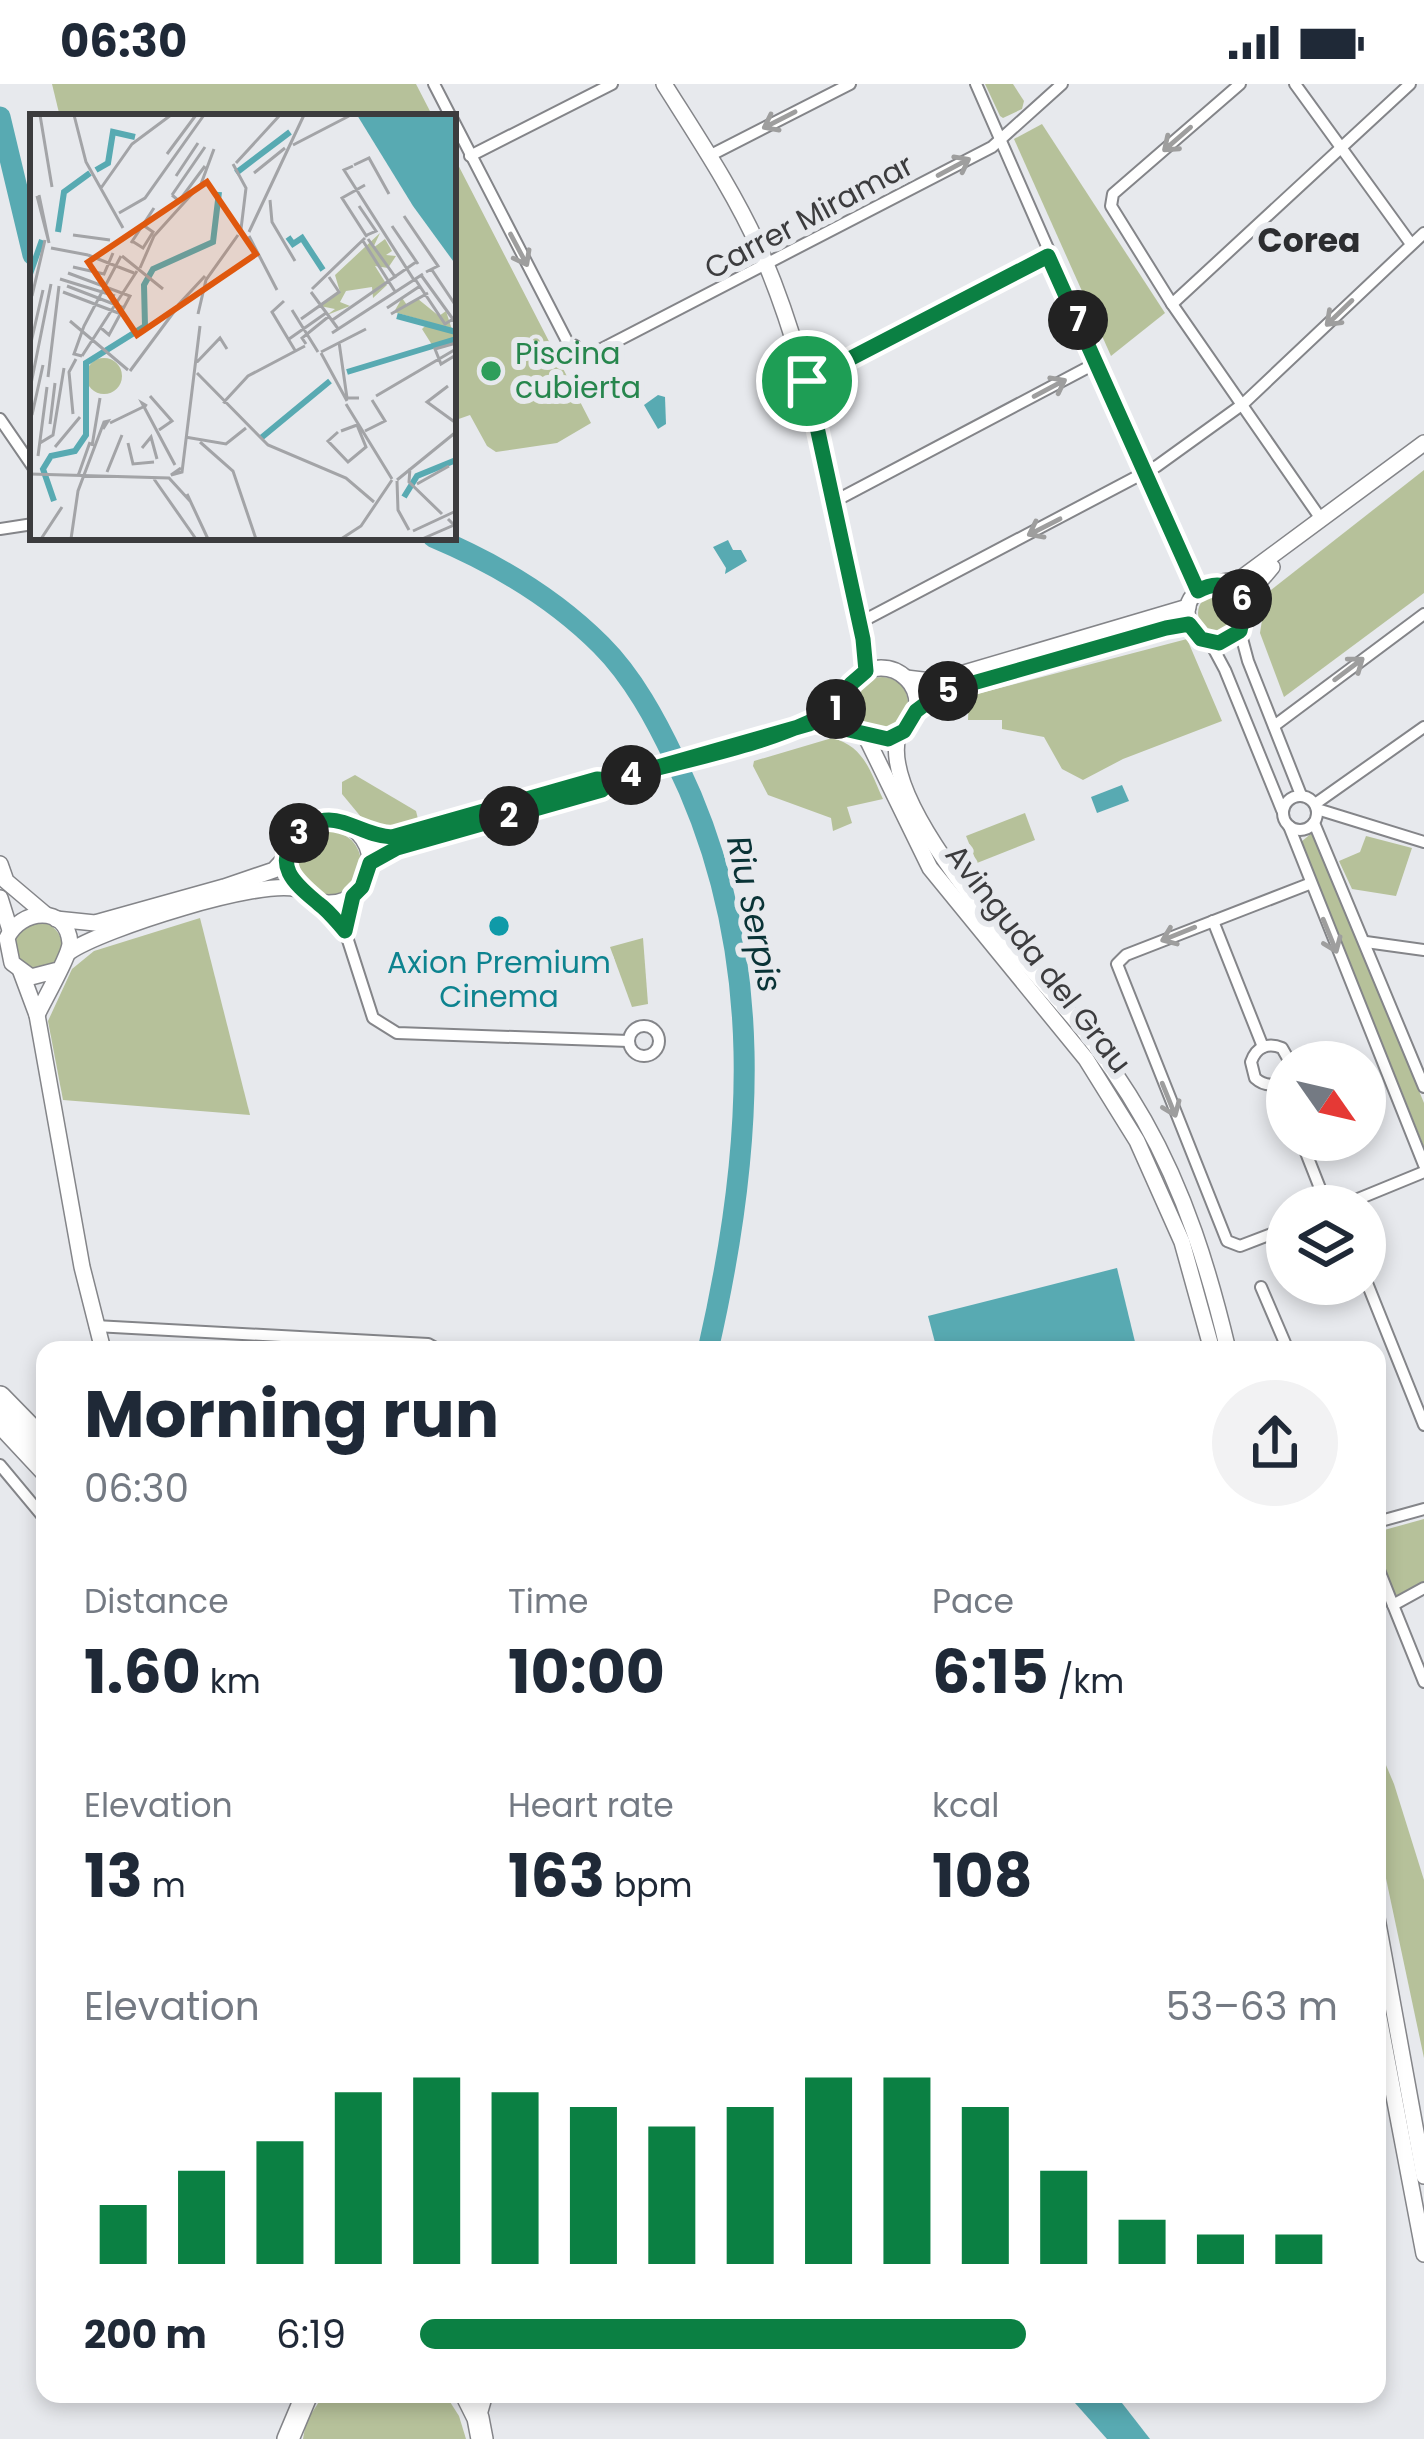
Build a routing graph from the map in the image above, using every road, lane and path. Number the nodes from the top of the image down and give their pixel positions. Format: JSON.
{"nodes":[{"id":1,"x":434,"y":84,"type":"edge"},
{"id":2,"x":612,"y":84,"type":"edge"},
{"id":3,"x":664,"y":84,"type":"edge"},
{"id":4,"x":850,"y":84,"type":"edge"},
{"id":5,"x":976,"y":84,"type":"edge"},
{"id":6,"x":1062,"y":84,"type":"edge"},
{"id":7,"x":1240,"y":84,"type":"edge"},
{"id":8,"x":1295,"y":84,"type":"edge"},
{"id":9,"x":1409,"y":84,"type":"edge"},
{"id":10,"x":449,"y":114,"type":"edge"},
{"id":11,"x":456,"y":127,"type":"edge"},
{"id":12,"x":1001,"y":140,"type":"junction"},
{"id":13,"x":1341,"y":150,"type":"junction"},
{"id":14,"x":709,"y":156,"type":"junction"},
{"id":15,"x":470,"y":157,"type":"junction"},
{"id":16,"x":1424,"y":232,"type":"edge"},
{"id":17,"x":1411,"y":244,"type":"junction"},
{"id":18,"x":1048,"y":256,"type":"junction"},
{"id":19,"x":767,"y":266,"type":"junction"},
{"id":20,"x":1172,"y":304,"type":"junction"},
{"id":21,"x":1098,"y":362,"type":"junction"},
{"id":22,"x":807,"y":381,"type":"junction"},
{"id":23,"x":1243,"y":404,"type":"junction"},
{"id":24,"x":0,"y":419,"type":"edge"},
{"id":25,"x":1424,"y":443,"type":"edge"},
{"id":26,"x":1424,"y":454,"type":"edge"},
{"id":27,"x":30,"y":463,"type":"edge"},
{"id":28,"x":1147,"y":472,"type":"junction"},
{"id":29,"x":835,"y":501,"type":"junction"},
{"id":30,"x":1321,"y":519,"type":"junction"},
{"id":31,"x":30,"y":524,"type":"edge"},
{"id":32,"x":0,"y":529,"type":"edge"},
{"id":33,"x":1220,"y":584,"type":"junction"},
{"id":34,"x":1198,"y":591,"type":"junction"},
{"id":35,"x":1243,"y":601,"type":"junction"},
{"id":36,"x":1424,"y":614,"type":"edge"},
{"id":37,"x":1188,"y":615,"type":"junction"},
{"id":38,"x":861,"y":622,"type":"junction"},
{"id":39,"x":1240,"y":631,"type":"junction"},
{"id":40,"x":1210,"y":643,"type":"junction"},
{"id":41,"x":866,"y":671,"type":"junction"},
{"id":42,"x":906,"y":678,"type":"junction"},
{"id":43,"x":845,"y":703,"type":"junction"},
{"id":44,"x":916,"y":711,"type":"junction"},
{"id":45,"x":814,"y":722,"type":"junction"},
{"id":46,"x":1274,"y":726,"type":"junction"},
{"id":47,"x":1424,"y":727,"type":"edge"},
{"id":48,"x":863,"y":735,"type":"junction"},
{"id":49,"x":898,"y":736,"type":"junction"},
{"id":50,"x":612,"y":780,"type":"junction"},
{"id":51,"x":1301,"y":795,"type":"junction"},
{"id":52,"x":1282,"y":810,"type":"junction"},
{"id":53,"x":1315,"y":812,"type":"junction"},
{"id":54,"x":1289,"y":826,"type":"junction"},
{"id":55,"x":356,"y":830,"type":"junction"},
{"id":56,"x":1424,"y":842,"type":"edge"},
{"id":57,"x":288,"y":855,"type":"junction"},
{"id":58,"x":370,"y":863,"type":"junction"},
{"id":59,"x":0,"y":864,"type":"edge"},
{"id":60,"x":1309,"y":884,"type":"junction"},
{"id":61,"x":297,"y":889,"type":"junction"},
{"id":62,"x":353,"y":896,"type":"junction"},
{"id":63,"x":0,"y":898,"type":"edge"},
{"id":64,"x":318,"y":902,"type":"junction"},
{"id":65,"x":51,"y":917,"type":"junction"},
{"id":66,"x":1213,"y":921,"type":"junction"},
{"id":67,"x":345,"y":931,"type":"junction"},
{"id":68,"x":6,"y":938,"type":"edge"},
{"id":69,"x":1366,"y":942,"type":"junction"},
{"id":70,"x":1424,"y":950,"type":"edge"},
{"id":71,"x":69,"y":952,"type":"junction"},
{"id":72,"x":13,"y":970,"type":"edge"},
{"id":73,"x":58,"y":970,"type":"junction"},
{"id":74,"x":37,"y":1016,"type":"junction"},
{"id":75,"x":629,"y":1040,"type":"dead end"},
{"id":76,"x":1263,"y":1047,"type":"junction"},
{"id":77,"x":1266,"y":1047,"type":"edge"},
{"id":78,"x":1266,"y":1085,"type":"edge"},
{"id":79,"x":1424,"y":1087,"type":"edge"},
{"id":80,"x":1424,"y":1168,"type":"edge"},
{"id":81,"x":1386,"y":1185,"type":"edge"},
{"id":82,"x":1266,"y":1236,"type":"edge"},
{"id":83,"x":1262,"y":1287,"type":"dead end"},
{"id":84,"x":1376,"y":1305,"type":"edge"},
{"id":85,"x":95,"y":1326,"type":"junction"},
{"id":86,"x":100,"y":1341,"type":"edge"},
{"id":87,"x":372,"y":1341,"type":"edge"},
{"id":88,"x":1209,"y":1341,"type":"edge"},
{"id":89,"x":1226,"y":1341,"type":"edge"},
{"id":90,"x":1284,"y":1341,"type":"edge"},
{"id":91,"x":0,"y":1397,"type":"edge"},
{"id":92,"x":0,"y":1422,"type":"edge"},
{"id":93,"x":1424,"y":1425,"type":"edge"},
{"id":94,"x":36,"y":1434,"type":"edge"},
{"id":95,"x":36,"y":1460,"type":"edge"},
{"id":96,"x":0,"y":1466,"type":"edge"},
{"id":97,"x":36,"y":1508,"type":"edge"},
{"id":98,"x":1424,"y":1509,"type":"edge"},
{"id":99,"x":1386,"y":1520,"type":"edge"},
{"id":100,"x":1386,"y":1586,"type":"edge"},
{"id":101,"x":1424,"y":1588,"type":"edge"},
{"id":102,"x":1394,"y":1605,"type":"junction"},
{"id":103,"x":1424,"y":1682,"type":"edge"},
{"id":104,"x":1386,"y":1967,"type":"edge"},
{"id":105,"x":1386,"y":2054,"type":"edge"},
{"id":106,"x":1424,"y":2176,"type":"edge"},
{"id":107,"x":1424,"y":2254,"type":"edge"},
{"id":108,"x":300,"y":2403,"type":"edge"},
{"id":109,"x":288,"y":2439,"type":"edge"}],
"edges":[{"from":1,"to":10,"type":"street"},
{"from":2,"to":15,"type":"street"},
{"from":3,"to":14,"type":"main road"},
{"from":4,"to":14,"type":"street","one_way":true},
{"from":5,"to":12,"type":"street"},
{"from":6,"to":12,"type":"street","name":"Carrer Miramar"},
{"from":7,"to":20,"type":"street","one_way":true},
{"from":8,"to":13,"type":"street"},
{"from":9,"to":13,"type":"street"},
{"from":11,"to":15,"type":"street"},
{"from":12,"to":18,"type":"street"},
{"from":19,"to":12,"type":"street","name":"Carrer Miramar","one_way":true},
{"from":13,"to":17,"type":"street"},
{"from":13,"to":20,"type":"street"},
{"from":14,"to":19,"type":"main road"},
{"from":15,"to":19,"type":"street","name":"Carrer Miramar","one_way":true},
{"from":16,"to":17,"type":"street"},
{"from":17,"to":23,"type":"street","one_way":true},
{"from":18,"to":21,"type":"street"},
{"from":18,"to":22,"type":"street"},
{"from":19,"to":22,"type":"main road"},
{"from":20,"to":23,"type":"street"},
{"from":21,"to":28,"type":"street"},
{"from":29,"to":21,"type":"street","one_way":true},
{"from":22,"to":29,"type":"main road"},
{"from":23,"to":28,"type":"street"},
{"from":23,"to":30,"type":"street"},
{"from":24,"to":27,"type":"street"},
{"from":25,"to":30,"type":"main road"},
{"from":26,"to":35,"type":"main road"},
{"from":28,"to":34,"type":"street"},
{"from":28,"to":38,"type":"street","one_way":true},
{"from":29,"to":38,"type":"main road"},
{"from":30,"to":33,"type":"main road"},
{"from":31,"to":32,"type":"street"},
{"from":33,"to":34,"type":"main road"},
{"from":33,"to":35,"type":"main road"},
{"from":34,"to":37,"type":"main road"},
{"from":35,"to":39,"type":"main road"},
{"from":46,"to":36,"type":"street","one_way":true},
{"from":37,"to":40,"type":"main road"},
{"from":37,"to":42,"type":"main road"},
{"from":37,"to":44,"type":"main road"},
{"from":38,"to":41,"type":"main road"},
{"from":39,"to":40,"type":"main road"},
{"from":39,"to":46,"type":"street"},
{"from":40,"to":52,"type":"street"},
{"from":41,"to":42,"type":"main road"},
{"from":41,"to":43,"type":"main road"},
{"from":42,"to":44,"type":"main road"},
{"from":43,"to":45,"type":"main road"},
{"from":43,"to":48,"type":"main road"},
{"from":44,"to":49,"type":"main road"},
{"from":45,"to":48,"type":"main road"},
{"from":45,"to":50,"type":"main road"},
{"from":46,"to":51,"type":"street"},
{"from":47,"to":53,"type":"street"},
{"from":48,"to":49,"type":"main road"},
{"from":48,"to":88,"type":"main road","name":"Avinguda del Grau"},
{"from":49,"to":89,"type":"main road","name":"Avinguda del Grau"},
{"from":50,"to":55,"type":"main road"},
{"from":50,"to":58,"type":"main road"},
{"from":51,"to":52,"type":"street"},
{"from":51,"to":53,"type":"street"},
{"from":52,"to":54,"type":"street"},
{"from":53,"to":54,"type":"street"},
{"from":53,"to":56,"type":"street"},
{"from":53,"to":69,"type":"street"},
{"from":54,"to":60,"type":"street"},
{"from":55,"to":57,"type":"main road"},
{"from":55,"to":58,"type":"main road"},
{"from":57,"to":61,"type":"main road"},
{"from":57,"to":65,"type":"main road"},
{"from":58,"to":62,"type":"main road"},
{"from":59,"to":65,"type":"main road"},
{"from":60,"to":66,"type":"street"},
{"from":60,"to":80,"type":"street","one_way":true},
{"from":61,"to":64,"type":"main road"},
{"from":61,"to":71,"type":"main road"},
{"from":62,"to":64,"type":"main road"},
{"from":62,"to":67,"type":"street"},
{"from":63,"to":68,"type":"main road"},
{"from":64,"to":67,"type":"street"},
{"from":65,"to":68,"type":"main road"},
{"from":65,"to":71,"type":"main road"},
{"from":66,"to":76,"type":"street"},
{"from":66,"to":82,"type":"street","one_way":true},
{"from":67,"to":75,"type":"street"},
{"from":68,"to":72,"type":"main road"},
{"from":69,"to":70,"type":"street"},
{"from":69,"to":79,"type":"street"},
{"from":71,"to":73,"type":"main road"},
{"from":72,"to":73,"type":"main road"},
{"from":72,"to":74,"type":"main road"},
{"from":73,"to":74,"type":"main road"},
{"from":74,"to":85,"type":"main road"},
{"from":76,"to":77,"type":"street"},
{"from":76,"to":78,"type":"street"},
{"from":80,"to":81,"type":"street"},
{"from":83,"to":90,"type":"street"},
{"from":84,"to":93,"type":"street"},
{"from":85,"to":86,"type":"main road"},
{"from":85,"to":87,"type":"street"},
{"from":91,"to":94,"type":"highway"},
{"from":92,"to":95,"type":"highway"},
{"from":96,"to":97,"type":"street"},
{"from":98,"to":99,"type":"street"},
{"from":100,"to":102,"type":"street"},
{"from":101,"to":102,"type":"street"},
{"from":102,"to":103,"type":"street"},
{"from":104,"to":106,"type":"main road"},
{"from":105,"to":107,"type":"main road"},
{"from":108,"to":109,"type":"highway"}]}
